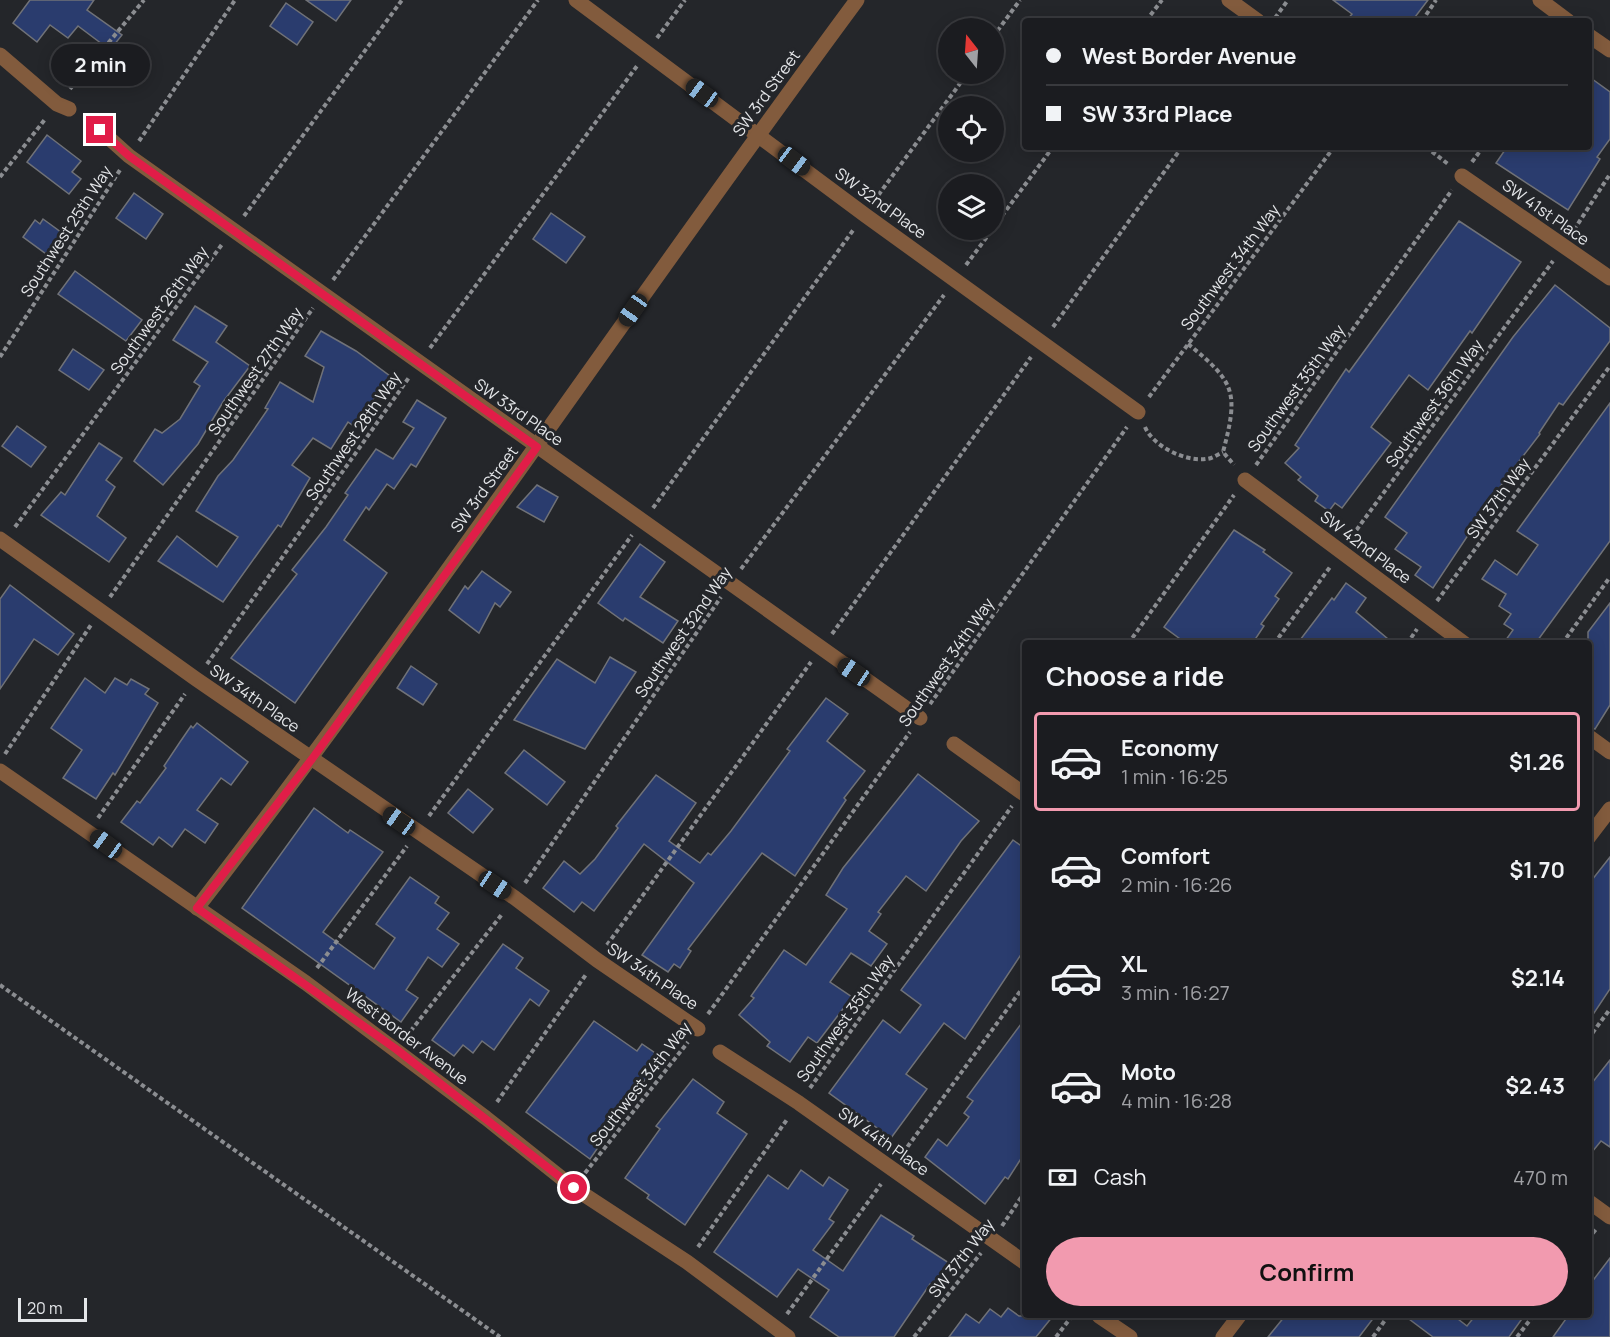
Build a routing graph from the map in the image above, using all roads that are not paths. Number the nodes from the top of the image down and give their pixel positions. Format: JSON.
{"nodes":[{"id":1,"x":576,"y":0,"type":"edge"},
{"id":2,"x":857,"y":0,"type":"edge"},
{"id":3,"x":1229,"y":0,"type":"edge"},
{"id":4,"x":1540,"y":0,"type":"edge"},
{"id":5,"x":1254,"y":18,"type":"edge"},
{"id":6,"x":1564,"y":18,"type":"edge"},
{"id":7,"x":1592,"y":38,"type":"edge"},
{"id":8,"x":1610,"y":50,"type":"edge"},
{"id":9,"x":0,"y":55,"type":"edge"},
{"id":10,"x":69,"y":110,"type":"dead end"},
{"id":11,"x":100,"y":130,"type":"dead end"},
{"id":12,"x":758,"y":134,"type":"junction"},
{"id":13,"x":1462,"y":176,"type":"road end"},
{"id":14,"x":1610,"y":278,"type":"edge"},
{"id":15,"x":1138,"y":412,"type":"road end"},
{"id":16,"x":537,"y":447,"type":"junction"},
{"id":17,"x":1245,"y":480,"type":"road end"},
{"id":18,"x":2,"y":540,"type":"edge"},
{"id":19,"x":1460,"y":640,"type":"edge"},
{"id":20,"x":920,"y":718,"type":"road end"},
{"id":21,"x":1592,"y":739,"type":"edge"},
{"id":22,"x":954,"y":744,"type":"dead end"},
{"id":23,"x":1610,"y":752,"type":"edge"},
{"id":24,"x":312,"y":759,"type":"junction"},
{"id":25,"x":0,"y":771,"type":"edge"},
{"id":26,"x":1022,"y":792,"type":"edge"},
{"id":27,"x":1610,"y":809,"type":"edge"},
{"id":28,"x":1592,"y":833,"type":"edge"},
{"id":29,"x":197,"y":908,"type":"junction"},
{"id":30,"x":698,"y":1029,"type":"road end"},
{"id":31,"x":720,"y":1052,"type":"dead end"},
{"id":32,"x":1592,"y":1204,"type":"edge"},
{"id":33,"x":1610,"y":1217,"type":"edge"},
{"id":34,"x":1022,"y":1261,"type":"edge"},
{"id":35,"x":1102,"y":1318,"type":"edge"},
{"id":36,"x":1237,"y":1318,"type":"edge"},
{"id":37,"x":788,"y":1337,"type":"edge"},
{"id":38,"x":1130,"y":1337,"type":"edge"},
{"id":39,"x":1223,"y":1337,"type":"edge"}],
"edges":[{"from":1,"to":12,"type":"street","name":"SW 32nd Place"},
{"from":2,"to":12,"type":"street","name":"SW 3rd Street"},
{"from":3,"to":5,"type":"street"},
{"from":4,"to":6,"type":"street"},
{"from":7,"to":8,"type":"street"},
{"from":9,"to":10,"type":"street"},
{"from":11,"to":16,"type":"street","name":"SW 33rd Place"},
{"from":12,"to":15,"type":"street","name":"SW 32nd Place"},
{"from":12,"to":16,"type":"street","name":"SW 3rd Street"},
{"from":13,"to":14,"type":"street","name":"SW 41st Place"},
{"from":16,"to":20,"type":"street","name":"SW 33rd Place"},
{"from":16,"to":24,"type":"street","name":"SW 3rd Street"},
{"from":17,"to":19,"type":"street","name":"SW 42nd Place"},
{"from":18,"to":24,"type":"street","name":"SW 34th Place"},
{"from":21,"to":23,"type":"street"},
{"from":22,"to":26,"type":"street"},
{"from":24,"to":29,"type":"street","name":"SW 3rd Street"},
{"from":24,"to":30,"type":"street","name":"SW 34th Place"},
{"from":25,"to":29,"type":"street","name":"West Border Avenue"},
{"from":27,"to":28,"type":"street"},
{"from":29,"to":37,"type":"street","name":"West Border Avenue"},
{"from":31,"to":34,"type":"street","name":"SW 44th Place"},
{"from":32,"to":33,"type":"street"},
{"from":35,"to":38,"type":"street"},
{"from":36,"to":39,"type":"street"}]}
